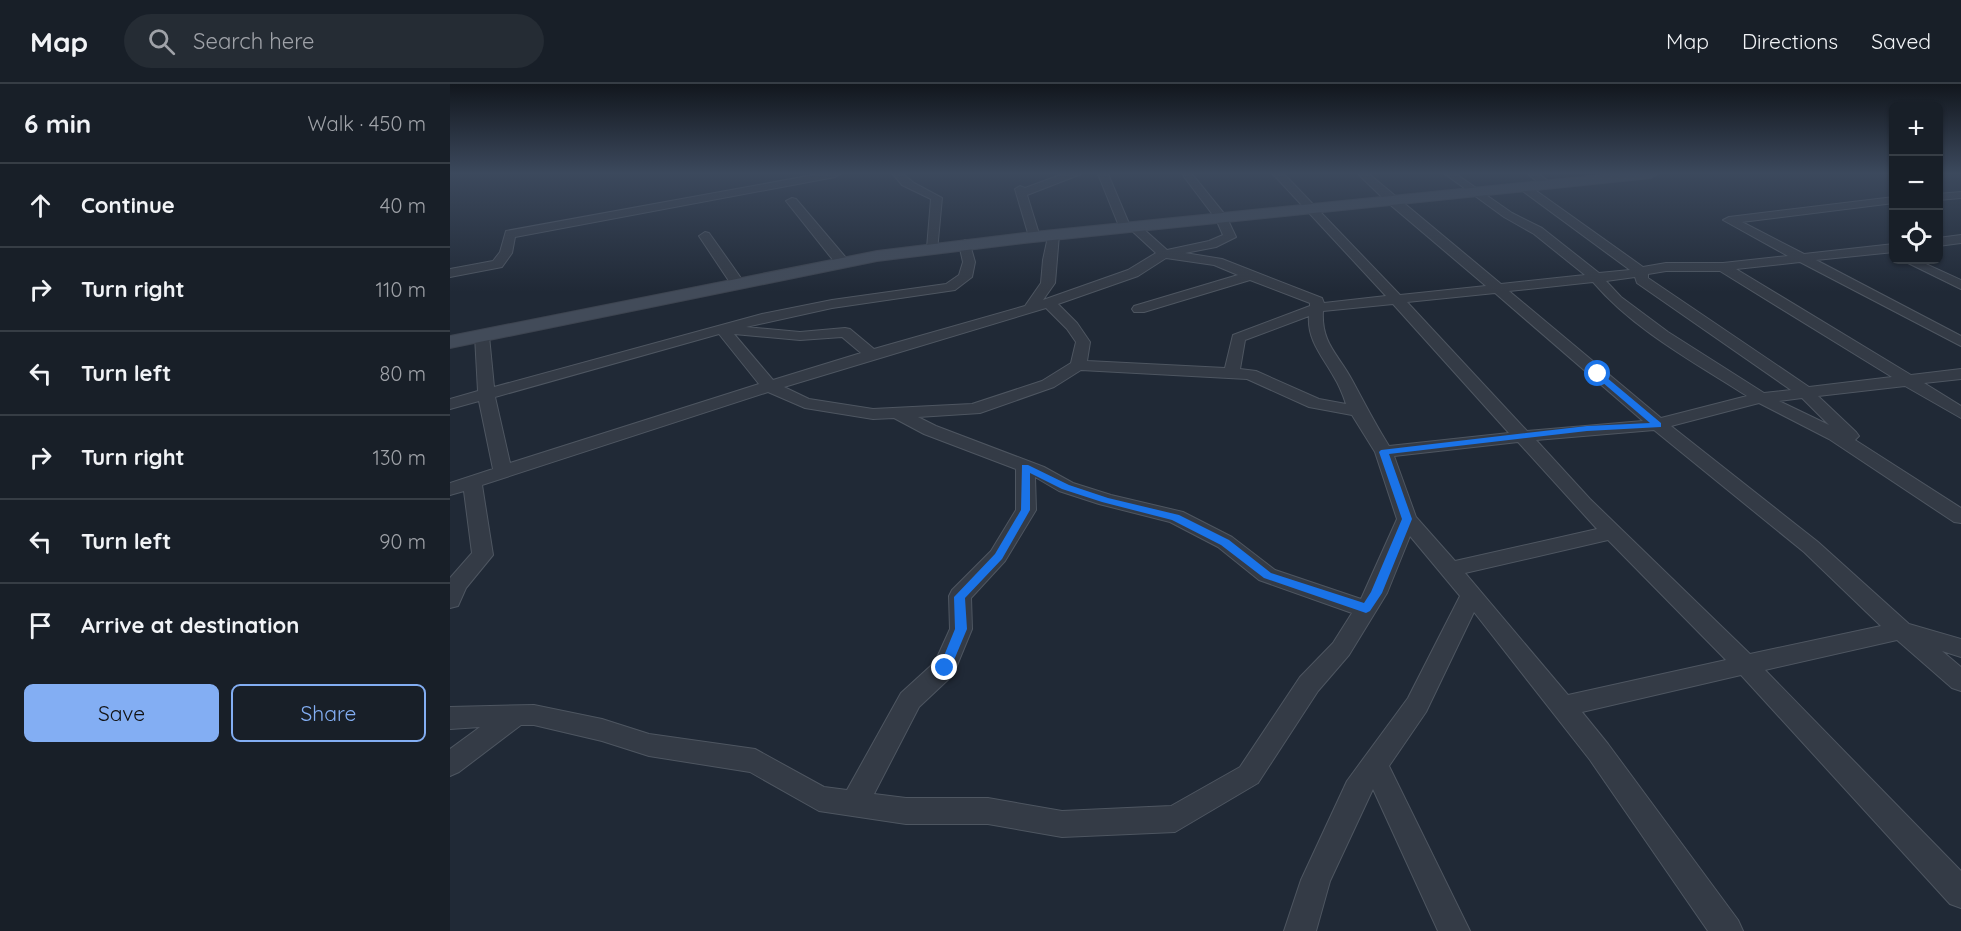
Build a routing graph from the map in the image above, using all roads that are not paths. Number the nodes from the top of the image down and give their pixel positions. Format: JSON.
{"nodes":[{"id":1,"x":621,"y":214,"type":"edge"},
{"id":2,"x":802,"y":214,"type":"edge"},
{"id":3,"x":936,"y":214,"type":"edge"},
{"id":4,"x":1027,"y":214,"type":"edge"},
{"id":5,"x":1123,"y":214,"type":"edge"},
{"id":6,"x":1218,"y":214,"type":"edge"},
{"id":7,"x":1262,"y":214,"type":"edge"},
{"id":8,"x":1317,"y":214,"type":"edge"},
{"id":9,"x":1408,"y":214,"type":"edge"},
{"id":10,"x":1506,"y":214,"type":"edge"},
{"id":11,"x":1569,"y":214,"type":"edge"},
{"id":12,"x":1782,"y":214,"type":"edge"},
{"id":13,"x":1221,"y":218,"type":"junction"},
{"id":14,"x":1130,"y":227,"type":"junction"},
{"id":15,"x":1053,"y":235,"type":"junction"},
{"id":16,"x":705,"y":236,"type":"dead end"},
{"id":17,"x":1034,"y":237,"type":"junction"},
{"id":18,"x":1960,"y":240,"type":"edge"},
{"id":19,"x":1943,"y":242,"type":"edge"},
{"id":20,"x":965,"y":244,"type":"junction"},
{"id":21,"x":933,"y":248,"type":"junction"},
{"id":22,"x":1889,"y":250,"type":"edge"},
{"id":23,"x":1164,"y":254,"type":"junction"},
{"id":24,"x":1801,"y":258,"type":"junction"},
{"id":25,"x":842,"y":262,"type":"junction"},
{"id":26,"x":1916,"y":264,"type":"edge"},
{"id":27,"x":1723,"y":267,"type":"junction"},
{"id":28,"x":1641,"y":272,"type":"junction"},
{"id":29,"x":450,"y":273,"type":"edge"},
{"id":30,"x":1248,"y":276,"type":"junction"},
{"id":31,"x":1597,"y":278,"type":"junction"},
{"id":32,"x":738,"y":284,"type":"junction"},
{"id":33,"x":1961,"y":285,"type":"edge"},
{"id":34,"x":1497,"y":289,"type":"junction"},
{"id":35,"x":1397,"y":300,"type":"junction"},
{"id":36,"x":1049,"y":303,"type":"junction"},
{"id":37,"x":1316,"y":308,"type":"junction"},
{"id":38,"x":1030,"y":309,"type":"junction"},
{"id":39,"x":1139,"y":309,"type":"dead end"},
{"id":40,"x":722,"y":329,"type":"junction"},
{"id":41,"x":482,"y":336,"type":"junction"},
{"id":42,"x":450,"y":342,"type":"edge"},
{"id":43,"x":1961,"y":342,"type":"edge"},
{"id":44,"x":872,"y":355,"type":"junction"},
{"id":45,"x":1078,"y":365,"type":"junction"},
{"id":46,"x":1232,"y":372,"type":"junction"},
{"id":47,"x":1961,"y":374,"type":"edge"},
{"id":48,"x":1909,"y":381,"type":"junction"},
{"id":49,"x":769,"y":386,"type":"junction"},
{"id":50,"x":1806,"y":393,"type":"junction"},
{"id":51,"x":486,"y":394,"type":"junction"},
{"id":52,"x":1761,"y":398,"type":"junction"},
{"id":53,"x":450,"y":404,"type":"edge"},
{"id":54,"x":1358,"y":411,"type":"junction"},
{"id":55,"x":897,"y":413,"type":"junction"},
{"id":56,"x":1961,"y":413,"type":"edge"},
{"id":57,"x":1658,"y":425,"type":"junction"},
{"id":58,"x":1523,"y":436,"type":"junction"},
{"id":59,"x":1384,"y":452,"type":"junction"},
{"id":60,"x":1872,"y":458,"type":"junction"},
{"id":61,"x":1025,"y":466,"type":"junction"},
{"id":62,"x":503,"y":472,"type":"junction"},
{"id":63,"x":472,"y":482,"type":"junction"},
{"id":64,"x":450,"y":489,"type":"edge"},
{"id":65,"x":1961,"y":517,"type":"edge"},
{"id":66,"x":1407,"y":519,"type":"junction"},
{"id":67,"x":1612,"y":532,"type":"junction"},
{"id":68,"x":1450,"y":569,"type":"junction"},
{"id":69,"x":1472,"y":594,"type":"junction"},
{"id":70,"x":450,"y":600,"type":"edge"},
{"id":71,"x":1366,"y":609,"type":"junction"},
{"id":72,"x":1901,"y":630,"type":"junction"},
{"id":73,"x":1961,"y":648,"type":"edge"},
{"id":74,"x":1746,"y":666,"type":"junction"},
{"id":75,"x":1961,"y":681,"type":"edge"},
{"id":76,"x":1562,"y":706,"type":"junction"},
{"id":77,"x":516,"y":714,"type":"junction"},
{"id":78,"x":450,"y":718,"type":"edge"},
{"id":79,"x":450,"y":764,"type":"edge"},
{"id":80,"x":1376,"y":764,"type":"junction"},
{"id":81,"x":854,"y":804,"type":"junction"},
{"id":82,"x":1961,"y":893,"type":"edge"},
{"id":83,"x":1300,"y":931,"type":"edge"},
{"id":84,"x":1454,"y":931,"type":"edge"},
{"id":85,"x":1727,"y":931,"type":"edge"}],
"edges":[{"from":1,"to":29,"type":"street"},
{"from":2,"to":25,"type":"street"},
{"from":3,"to":21,"type":"street"},
{"from":4,"to":17,"type":"street"},
{"from":5,"to":14,"type":"street"},
{"from":6,"to":13,"type":"street"},
{"from":7,"to":13,"type":"main road"},
{"from":8,"to":35,"type":"street"},
{"from":9,"to":34,"type":"street"},
{"from":10,"to":31,"type":"street"},
{"from":11,"to":28,"type":"street"},
{"from":12,"to":24,"type":"street"},
{"from":13,"to":14,"type":"main road"},
{"from":13,"to":23,"type":"street"},
{"from":14,"to":15,"type":"main road"},
{"from":14,"to":23,"type":"street"},
{"from":15,"to":17,"type":"main road"},
{"from":15,"to":38,"type":"street"},
{"from":16,"to":32,"type":"street"},
{"from":17,"to":20,"type":"main road"},
{"from":18,"to":19,"type":"street"},
{"from":20,"to":21,"type":"main road"},
{"from":20,"to":40,"type":"street"},
{"from":21,"to":25,"type":"main road"},
{"from":22,"to":24,"type":"street"},
{"from":23,"to":30,"type":"street"},
{"from":23,"to":36,"type":"street"},
{"from":24,"to":27,"type":"street"},
{"from":24,"to":43,"type":"street"},
{"from":25,"to":32,"type":"main road"},
{"from":26,"to":33,"type":"street"},
{"from":27,"to":28,"type":"street"},
{"from":27,"to":48,"type":"street"},
{"from":28,"to":31,"type":"street"},
{"from":28,"to":50,"type":"street"},
{"from":30,"to":37,"type":"street"},
{"from":30,"to":39,"type":"street"},
{"from":31,"to":34,"type":"street"},
{"from":31,"to":52,"type":"street"},
{"from":32,"to":41,"type":"main road"},
{"from":34,"to":35,"type":"street"},
{"from":34,"to":57,"type":"street"},
{"from":35,"to":37,"type":"street"},
{"from":35,"to":58,"type":"street"},
{"from":36,"to":38,"type":"street"},
{"from":36,"to":45,"type":"street"},
{"from":37,"to":46,"type":"street"},
{"from":37,"to":54,"type":"street"},
{"from":38,"to":44,"type":"street"},
{"from":40,"to":44,"type":"street"},
{"from":40,"to":49,"type":"street"},
{"from":40,"to":51,"type":"street"},
{"from":41,"to":42,"type":"main road"},
{"from":41,"to":51,"type":"street"},
{"from":44,"to":49,"type":"street"},
{"from":45,"to":46,"type":"street"},
{"from":45,"to":55,"type":"street"},
{"from":46,"to":54,"type":"street"},
{"from":47,"to":48,"type":"street"},
{"from":48,"to":50,"type":"street"},
{"from":48,"to":56,"type":"street"},
{"from":49,"to":55,"type":"street"},
{"from":49,"to":62,"type":"street"},
{"from":50,"to":52,"type":"street"},
{"from":50,"to":60,"type":"street"},
{"from":51,"to":53,"type":"street"},
{"from":51,"to":62,"type":"street"},
{"from":52,"to":57,"type":"street"},
{"from":52,"to":60,"type":"street"},
{"from":54,"to":59,"type":"street"},
{"from":55,"to":61,"type":"street"},
{"from":57,"to":58,"type":"street"},
{"from":57,"to":72,"type":"street"},
{"from":58,"to":59,"type":"street"},
{"from":58,"to":67,"type":"street"},
{"from":59,"to":66,"type":"street"},
{"from":60,"to":65,"type":"street"},
{"from":61,"to":71,"type":"street"},
{"from":61,"to":81,"type":"street"},
{"from":62,"to":63,"type":"street"},
{"from":63,"to":64,"type":"street"},
{"from":63,"to":70,"type":"street"},
{"from":66,"to":68,"type":"street"},
{"from":66,"to":71,"type":"street"},
{"from":67,"to":68,"type":"street"},
{"from":67,"to":74,"type":"street"},
{"from":68,"to":69,"type":"street"},
{"from":69,"to":76,"type":"street"},
{"from":69,"to":80,"type":"street"},
{"from":71,"to":81,"type":"street"},
{"from":72,"to":73,"type":"street"},
{"from":72,"to":74,"type":"street"},
{"from":72,"to":75,"type":"street"},
{"from":74,"to":76,"type":"street"},
{"from":74,"to":82,"type":"street"},
{"from":76,"to":85,"type":"street"},
{"from":77,"to":78,"type":"street"},
{"from":77,"to":79,"type":"street"},
{"from":77,"to":81,"type":"street"},
{"from":80,"to":83,"type":"street"},
{"from":80,"to":84,"type":"street"}]}
